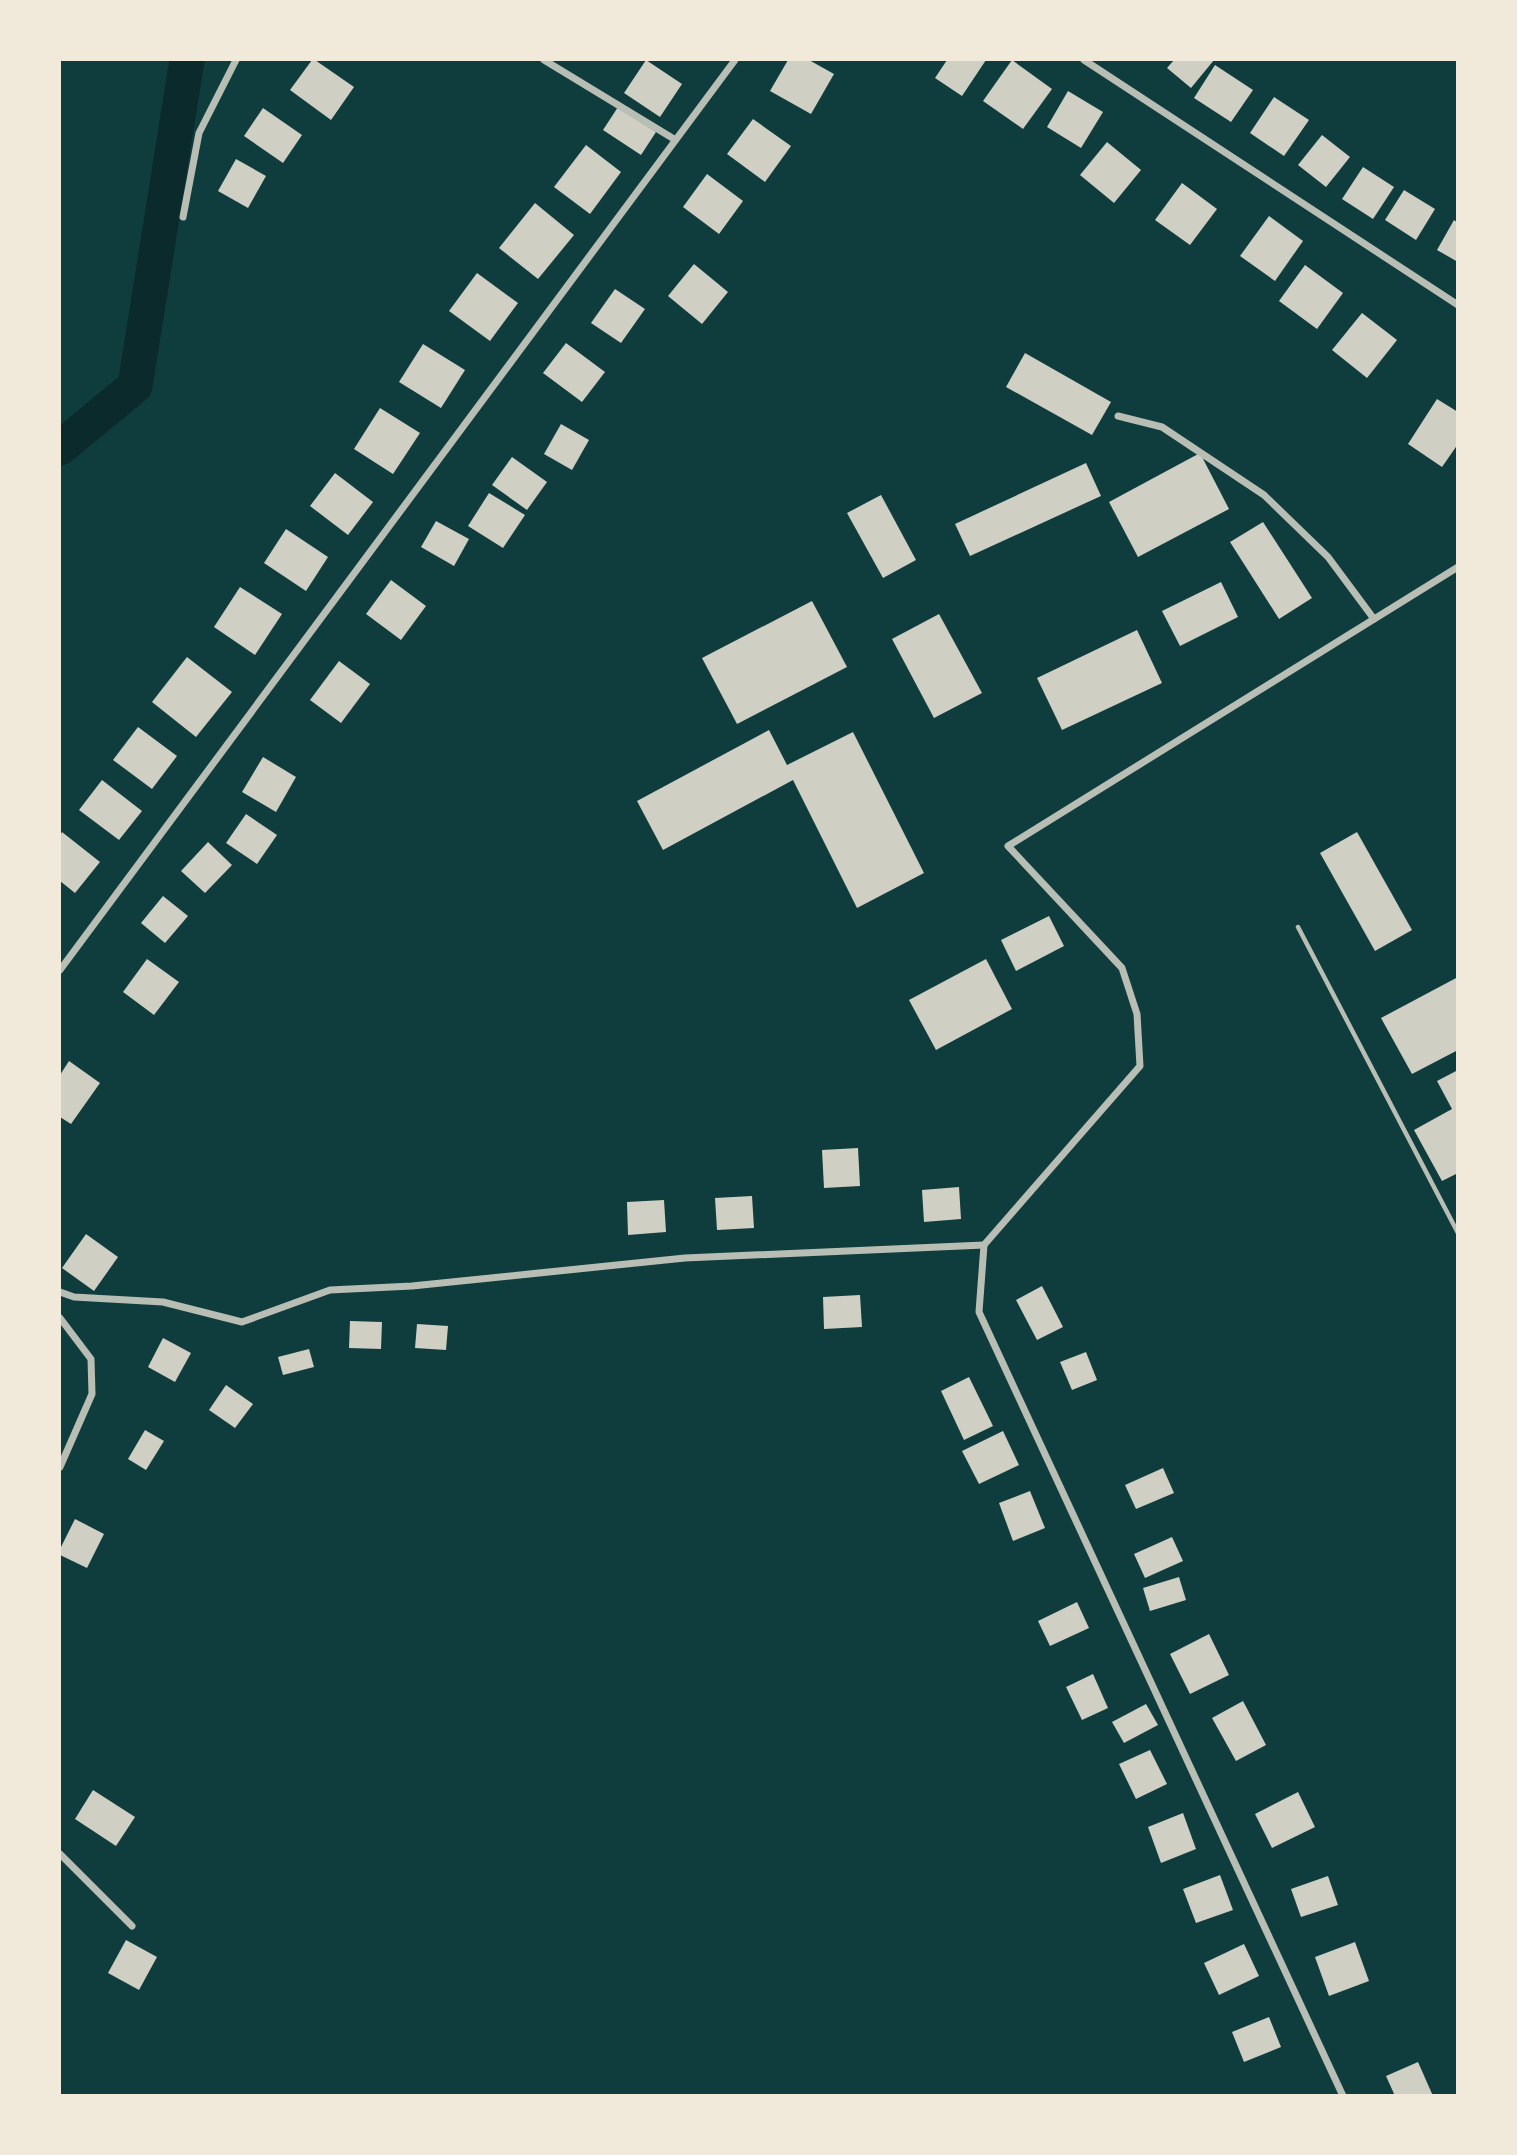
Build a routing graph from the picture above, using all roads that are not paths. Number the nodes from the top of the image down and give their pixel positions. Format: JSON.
{"nodes":[{"id":1,"x":236,"y":60,"type":"edge"},
{"id":2,"x":544,"y":60,"type":"edge"},
{"id":3,"x":735,"y":60,"type":"edge"},
{"id":4,"x":1084,"y":60,"type":"edge"},
{"id":5,"x":674,"y":139,"type":"junction"},
{"id":6,"x":183,"y":217,"type":"dead end"},
{"id":7,"x":1458,"y":305,"type":"edge"},
{"id":8,"x":1118,"y":416,"type":"dead end"},
{"id":9,"x":1458,"y":567,"type":"edge"},
{"id":10,"x":1374,"y":619,"type":"junction"},
{"id":11,"x":1298,"y":927,"type":"dead end"},
{"id":12,"x":60,"y":970,"type":"edge"},
{"id":13,"x":1458,"y":1233,"type":"edge"},
{"id":14,"x":984,"y":1245,"type":"junction"},
{"id":15,"x":60,"y":1292,"type":"edge"},
{"id":16,"x":60,"y":1318,"type":"edge"},
{"id":17,"x":60,"y":1467,"type":"edge"},
{"id":18,"x":60,"y":1854,"type":"edge"},
{"id":19,"x":132,"y":1926,"type":"dead end"},
{"id":20,"x":1343,"y":2095,"type":"edge"}],
"edges":[{"from":1,"to":6,"type":"street"},
{"from":2,"to":5,"type":"street"},
{"from":3,"to":5,"type":"street"},
{"from":4,"to":7,"type":"street"},
{"from":5,"to":12,"type":"street"},
{"from":8,"to":10,"type":"street"},
{"from":9,"to":10,"type":"street"},
{"from":10,"to":14,"type":"street"},
{"from":11,"to":13,"type":"lane"},
{"from":14,"to":15,"type":"street"},
{"from":14,"to":20,"type":"street"},
{"from":16,"to":17,"type":"street"},
{"from":18,"to":19,"type":"street"}]}
